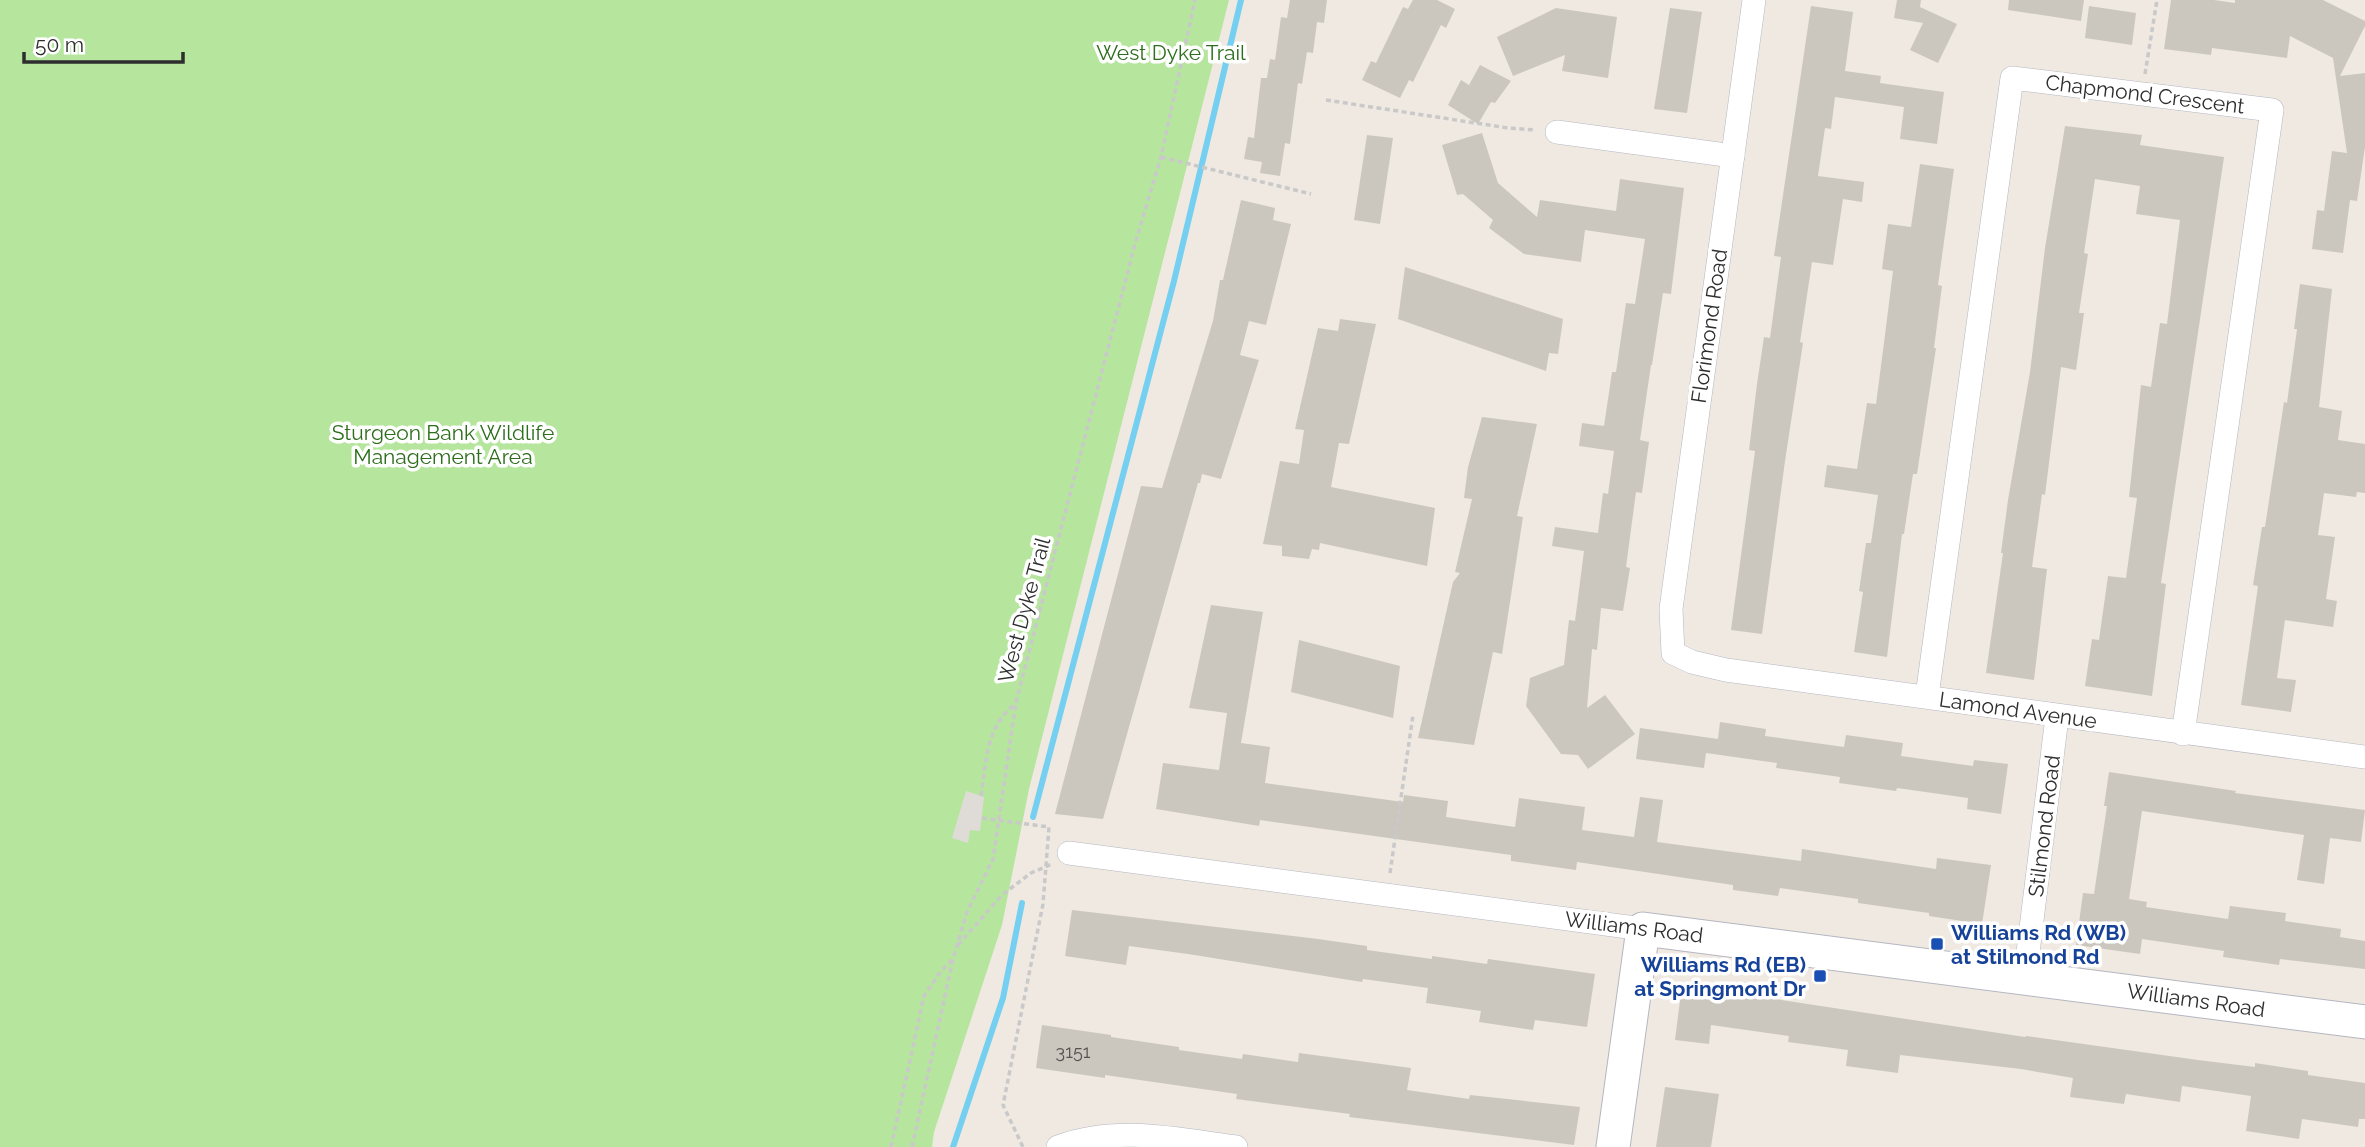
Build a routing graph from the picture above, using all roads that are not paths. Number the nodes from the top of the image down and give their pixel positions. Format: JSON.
{"nodes":[{"id":1,"x":1754,"y":0,"type":"edge"},
{"id":2,"x":1557,"y":132,"type":"road end"},
{"id":3,"x":1733,"y":156,"type":"junction"},
{"id":4,"x":1673,"y":653,"type":"joint"},
{"id":5,"x":1927,"y":696,"type":"junction"},
{"id":6,"x":2057,"y":717,"type":"junction"},
{"id":7,"x":2183,"y":734,"type":"junction"},
{"id":8,"x":2365,"y":757,"type":"edge"},
{"id":9,"x":1069,"y":853,"type":"dead end"},
{"id":10,"x":1643,"y":929,"type":"junction"},
{"id":11,"x":2025,"y":977,"type":"junction"},
{"id":12,"x":2365,"y":1022,"type":"edge"},
{"id":13,"x":1058,"y":1147,"type":"edge"},
{"id":14,"x":1236,"y":1147,"type":"edge"},
{"id":15,"x":1613,"y":1147,"type":"edge"}],
"edges":[{"from":1,"to":3,"type":"street","name":"Florimond Road"},
{"from":2,"to":3,"type":"street"},
{"from":3,"to":4,"type":"street","name":"Florimond Road"},
{"from":4,"to":5,"type":"street","name":"Lamond Avenue"},
{"from":5,"to":6,"type":"street","name":"Lamond Avenue"},
{"from":5,"to":7,"type":"street","name":"Chapmond Crescent"},
{"from":6,"to":7,"type":"street","name":"Lamond Avenue"},
{"from":6,"to":11,"type":"street","name":"Stilmond Road"},
{"from":7,"to":8,"type":"street","name":"Lamond Avenue"},
{"from":9,"to":10,"type":"street","name":"Williams Road"},
{"from":10,"to":11,"type":"street","name":"Williams Road"},
{"from":10,"to":15,"type":"street"},
{"from":11,"to":12,"type":"street","name":"Williams Road"},
{"from":13,"to":14,"type":"street"}]}
